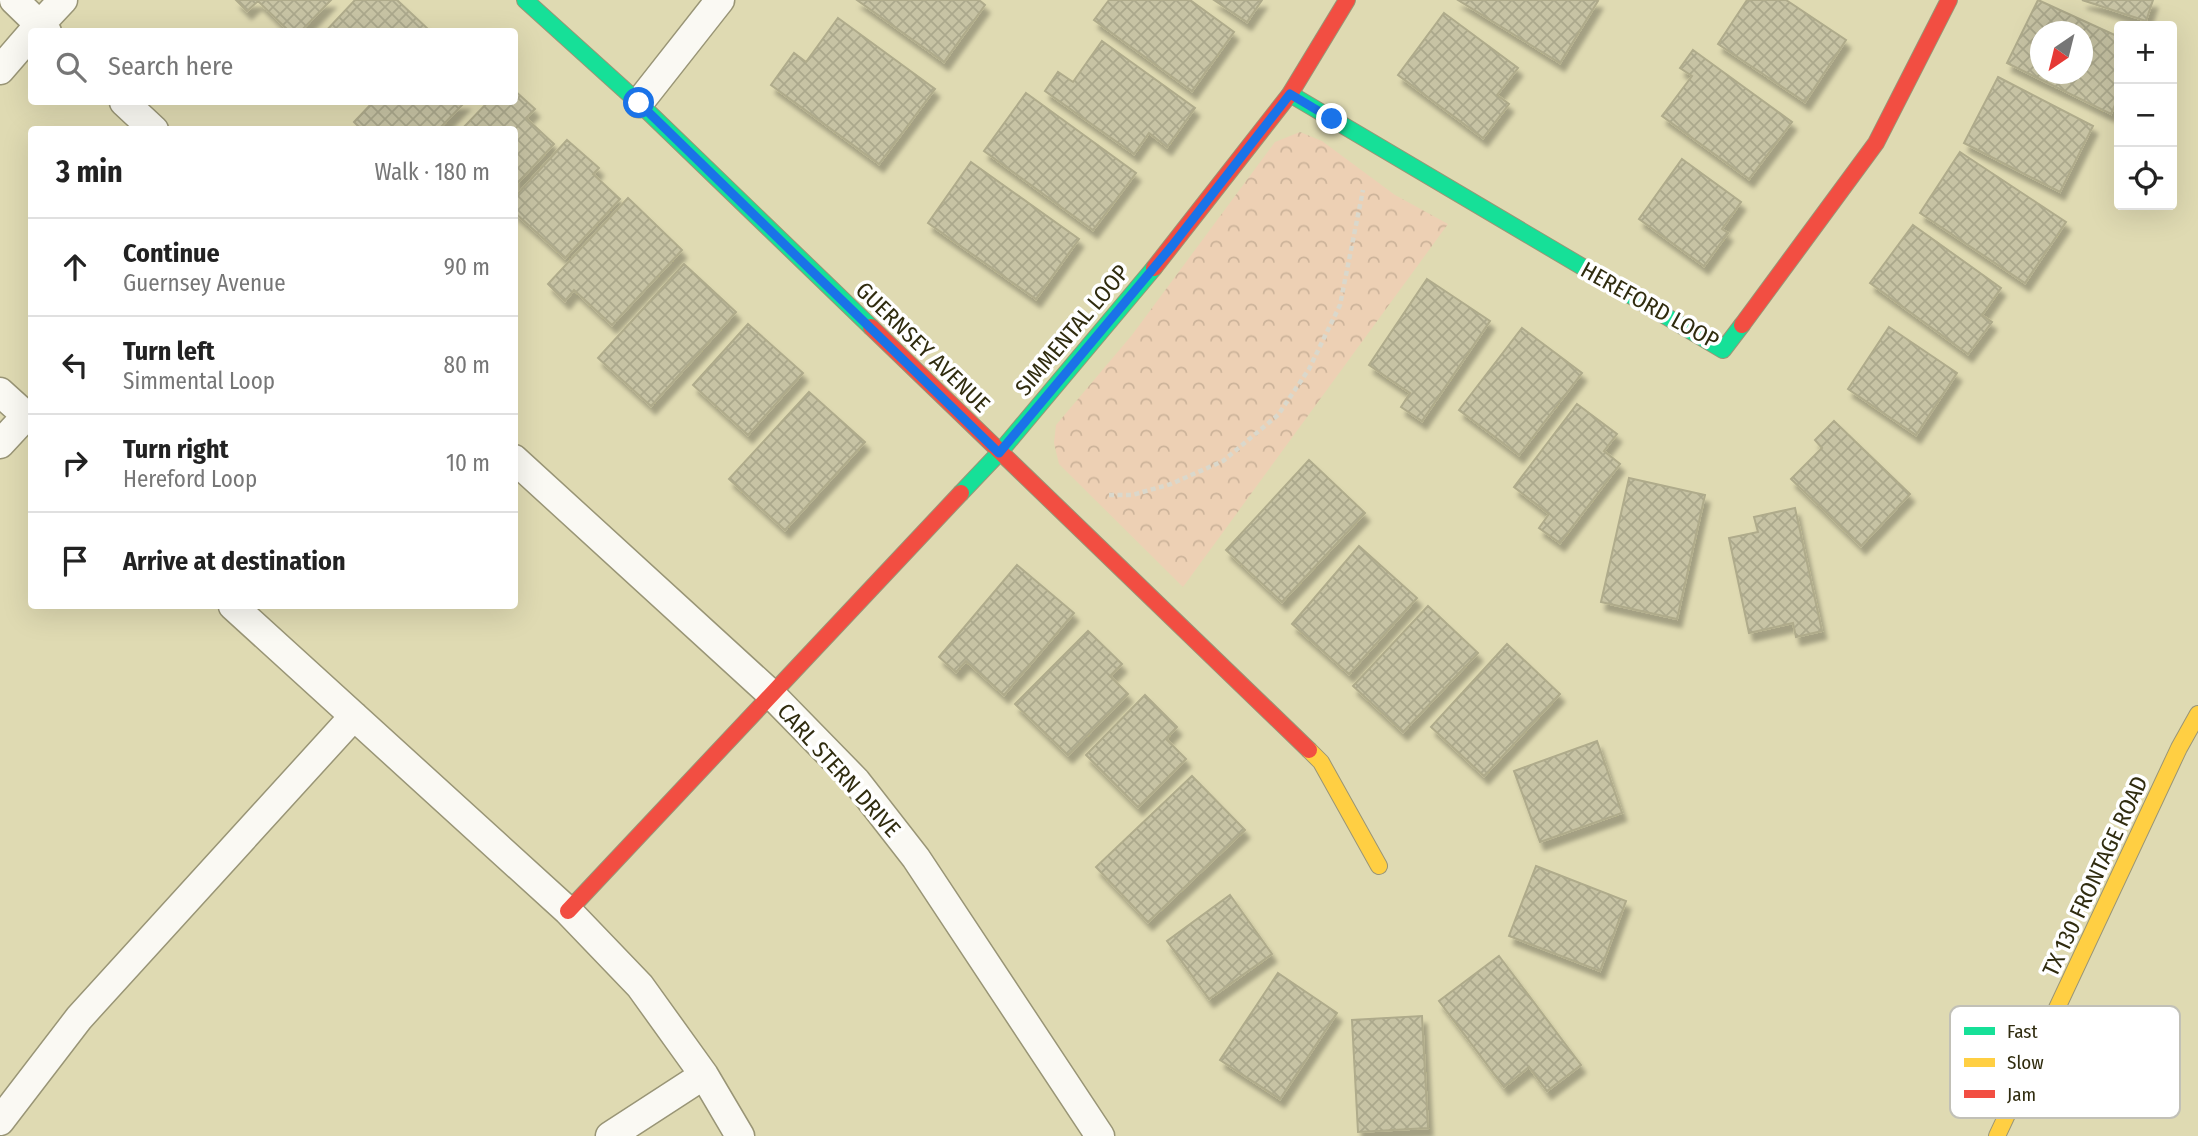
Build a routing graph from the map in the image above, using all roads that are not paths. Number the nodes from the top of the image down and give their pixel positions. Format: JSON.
{"nodes":[{"id":1,"x":14,"y":0,"type":"edge"},
{"id":2,"x":63,"y":0,"type":"edge"},
{"id":3,"x":526,"y":0,"type":"edge"},
{"id":4,"x":720,"y":0,"type":"edge"},
{"id":5,"x":1347,"y":0,"type":"edge"},
{"id":6,"x":1949,"y":0,"type":"edge"},
{"id":7,"x":36,"y":28,"type":"edge"},
{"id":8,"x":40,"y":28,"type":"edge"},
{"id":9,"x":28,"y":41,"type":"edge"},
{"id":10,"x":0,"y":70,"type":"edge"},
{"id":11,"x":1290,"y":94,"type":"junction"},
{"id":12,"x":639,"y":103,"type":"junction"},
{"id":13,"x":127,"y":105,"type":"edge"},
{"id":14,"x":150,"y":126,"type":"edge"},
{"id":15,"x":0,"y":392,"type":"edge"},
{"id":16,"x":28,"y":418,"type":"edge"},
{"id":17,"x":28,"y":420,"type":"edge"},
{"id":18,"x":0,"y":444,"type":"edge"},
{"id":19,"x":999,"y":453,"type":"junction"},
{"id":20,"x":518,"y":463,"type":"edge"},
{"id":21,"x":236,"y":609,"type":"edge"},
{"id":22,"x":771,"y":694,"type":"junction"},
{"id":23,"x":2198,"y":714,"type":"edge"},
{"id":24,"x":354,"y":716,"type":"junction"},
{"id":25,"x":1379,"y":866,"type":"dead end"},
{"id":26,"x":568,"y":911,"type":"junction"},
{"id":27,"x":2058,"y":1006,"type":"edge"},
{"id":28,"x":704,"y":1075,"type":"junction"},
{"id":29,"x":2005,"y":1118,"type":"edge"},
{"id":30,"x":0,"y":1121,"type":"edge"},
{"id":31,"x":610,"y":1136,"type":"edge"},
{"id":32,"x":740,"y":1136,"type":"edge"},
{"id":33,"x":1100,"y":1136,"type":"edge"},
{"id":34,"x":1997,"y":1136,"type":"edge"}],
"edges":[{"from":1,"to":7,"type":"street"},
{"from":2,"to":8,"type":"street"},
{"from":3,"to":12,"type":"main road","name":"GUERNSEY AVENUE"},
{"from":4,"to":12,"type":"street"},
{"from":5,"to":11,"type":"main road","name":"SIMMENTAL LOOP"},
{"from":6,"to":11,"type":"main road","name":"HEREFORD LOOP"},
{"from":9,"to":10,"type":"street"},
{"from":11,"to":19,"type":"main road","name":"SIMMENTAL LOOP"},
{"from":12,"to":19,"type":"main road","name":"GUERNSEY AVENUE"},
{"from":13,"to":14,"type":"street"},
{"from":15,"to":16,"type":"street"},
{"from":17,"to":18,"type":"street"},
{"from":19,"to":22,"type":"main road","name":"SIMMENTAL LOOP"},
{"from":19,"to":25,"type":"main road","name":"GUERNSEY AVENUE"},
{"from":20,"to":22,"type":"street","name":"CARL STERN DRIVE"},
{"from":21,"to":24,"type":"street"},
{"from":22,"to":26,"type":"main road","name":"SIMMENTAL LOOP"},
{"from":22,"to":33,"type":"street","name":"CARL STERN DRIVE"},
{"from":23,"to":27,"type":"main road","name":"TX 130 FRONTAGE ROAD"},
{"from":24,"to":26,"type":"street"},
{"from":24,"to":30,"type":"street"},
{"from":26,"to":28,"type":"street"},
{"from":28,"to":31,"type":"street"},
{"from":28,"to":32,"type":"street"},
{"from":29,"to":34,"type":"main road","name":"TX 130 FRONTAGE ROAD"}]}
